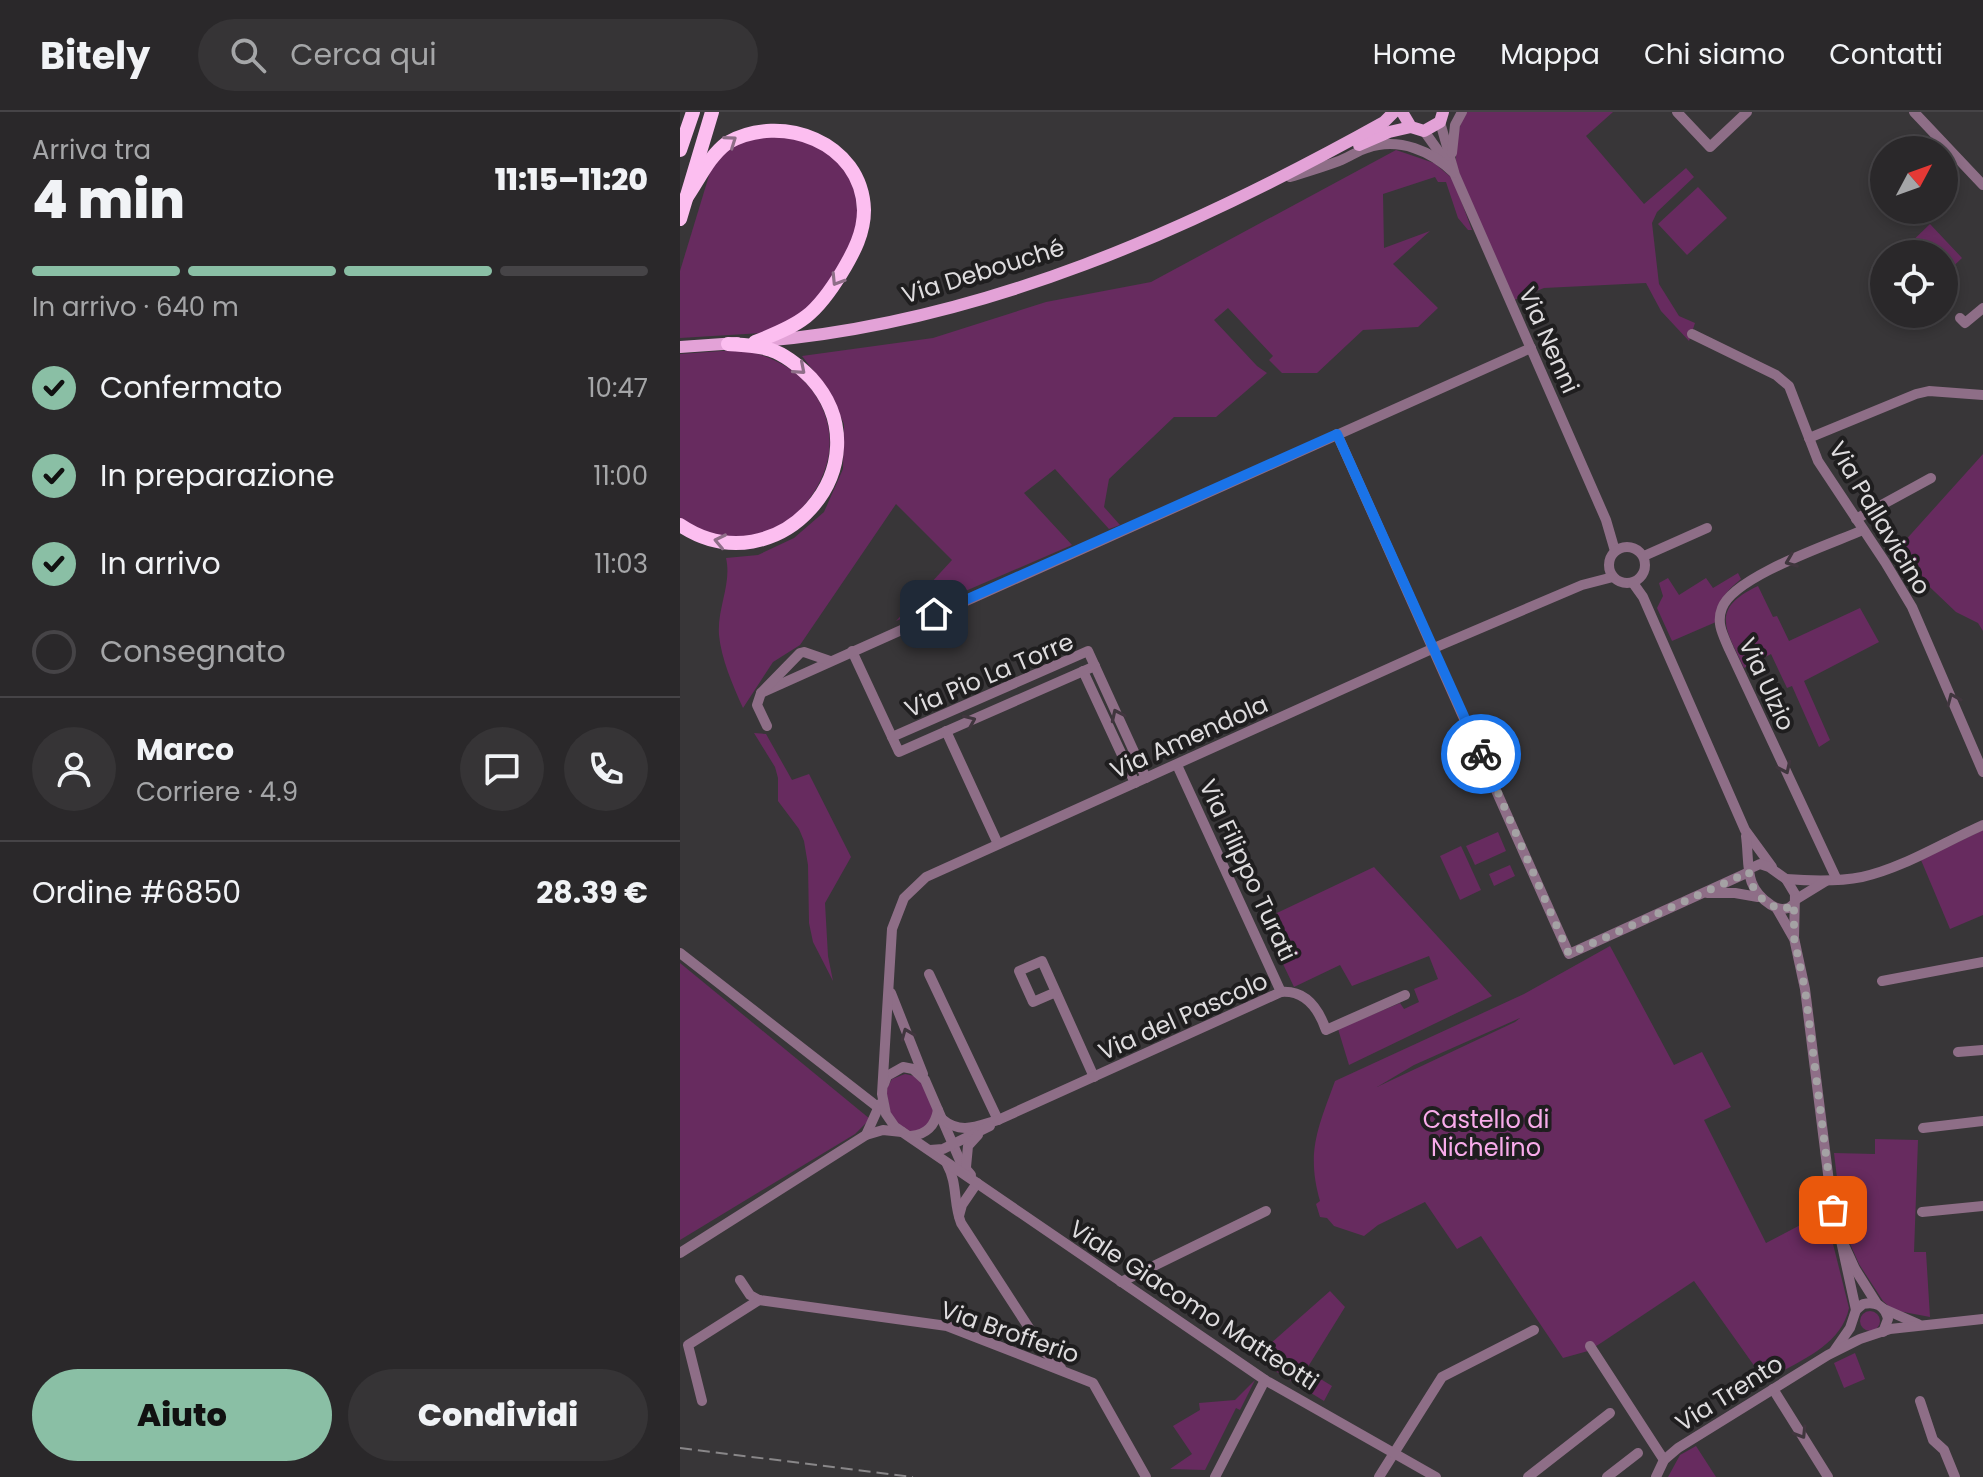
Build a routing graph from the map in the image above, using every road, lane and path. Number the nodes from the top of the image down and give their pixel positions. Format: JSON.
{"nodes":[{"id":1,"x":693,"y":112,"type":"edge"},
{"id":2,"x":712,"y":112,"type":"edge"},
{"id":3,"x":1394,"y":112,"type":"edge"},
{"id":4,"x":1402,"y":112,"type":"edge"},
{"id":5,"x":1462,"y":112,"type":"edge"},
{"id":6,"x":1677,"y":112,"type":"edge"},
{"id":7,"x":1747,"y":112,"type":"edge"},
{"id":8,"x":1914,"y":112,"type":"edge"},
{"id":9,"x":1442,"y":117,"type":"edge"},
{"id":10,"x":1411,"y":127,"type":"junction"},
{"id":11,"x":1424,"y":131,"type":"junction"},
{"id":12,"x":680,"y":150,"type":"edge"},
{"id":13,"x":1455,"y":175,"type":"junction"},
{"id":14,"x":1286,"y":177,"type":"junction"},
{"id":15,"x":1983,"y":185,"type":"edge"},
{"id":16,"x":684,"y":201,"type":"junction"},
{"id":17,"x":680,"y":219,"type":"edge"},
{"id":18,"x":1983,"y":308,"type":"edge"},
{"id":19,"x":1960,"y":318,"type":"dead end"},
{"id":20,"x":1692,"y":334,"type":"dead end"},
{"id":21,"x":755,"y":342,"type":"junction"},
{"id":22,"x":728,"y":344,"type":"junction"},
{"id":23,"x":680,"y":347,"type":"edge"},
{"id":24,"x":1531,"y":348,"type":"junction"},
{"id":25,"x":1983,"y":395,"type":"edge"},
{"id":26,"x":1337,"y":434,"type":"junction"},
{"id":27,"x":1809,"y":438,"type":"junction"},
{"id":28,"x":1931,"y":478,"type":"dead end"},
{"id":29,"x":1856,"y":519,"type":"junction"},
{"id":30,"x":1606,"y":520,"type":"junction"},
{"id":31,"x":680,"y":525,"type":"edge"},
{"id":32,"x":1707,"y":528,"type":"dead end"},
{"id":33,"x":1863,"y":530,"type":"junction"},
{"id":34,"x":1628,"y":546,"type":"junction"},
{"id":35,"x":1615,"y":551,"type":"junction"},
{"id":36,"x":1644,"y":556,"type":"junction"},
{"id":37,"x":1609,"y":564,"type":"junction"},
{"id":38,"x":1613,"y":577,"type":"junction"},
{"id":39,"x":1636,"y":581,"type":"junction"},
{"id":40,"x":1582,"y":585,"type":"junction"},
{"id":41,"x":1434,"y":648,"type":"junction"},
{"id":42,"x":852,"y":651,"type":"junction"},
{"id":43,"x":830,"y":661,"type":"junction"},
{"id":44,"x":788,"y":666,"type":"junction"},
{"id":45,"x":1095,"y":666,"type":"junction"},
{"id":46,"x":1083,"y":671,"type":"junction"},
{"id":47,"x":795,"y":677,"type":"junction"},
{"id":48,"x":761,"y":693,"type":"junction"},
{"id":49,"x":767,"y":726,"type":"dead end"},
{"id":50,"x":946,"y":731,"type":"junction"},
{"id":51,"x":892,"y":737,"type":"junction"},
{"id":52,"x":1177,"y":765,"type":"junction"},
{"id":53,"x":1983,"y":772,"type":"edge"},
{"id":54,"x":1146,"y":778,"type":"junction"},
{"id":55,"x":1135,"y":783,"type":"junction"},
{"id":56,"x":1983,"y":825,"type":"edge"},
{"id":57,"x":1745,"y":830,"type":"junction"},
{"id":58,"x":998,"y":844,"type":"junction"},
{"id":59,"x":1749,"y":870,"type":"junction"},
{"id":60,"x":1776,"y":871,"type":"junction"},
{"id":61,"x":1786,"y":879,"type":"junction"},
{"id":62,"x":1832,"y":880,"type":"junction"},
{"id":63,"x":1705,"y":893,"type":"junction"},
{"id":64,"x":1760,"y":898,"type":"junction"},
{"id":65,"x":1795,"y":902,"type":"junction"},
{"id":66,"x":1777,"y":909,"type":"junction"},
{"id":67,"x":1794,"y":938,"type":"junction"},
{"id":68,"x":680,"y":953,"type":"edge"},
{"id":69,"x":1983,"y":962,"type":"edge"},
{"id":70,"x":929,"y":974,"type":"dead end"},
{"id":71,"x":1882,"y":981,"type":"dead end"},
{"id":72,"x":889,"y":988,"type":"junction"},
{"id":73,"x":1056,"y":992,"type":"dead end"},
{"id":74,"x":1281,"y":992,"type":"junction"},
{"id":75,"x":1405,"y":995,"type":"dead end"},
{"id":76,"x":1983,"y":1050,"type":"edge"},
{"id":77,"x":1958,"y":1052,"type":"dead end"},
{"id":78,"x":1094,"y":1077,"type":"junction"},
{"id":79,"x":925,"y":1080,"type":"junction"},
{"id":80,"x":883,"y":1089,"type":"junction"},
{"id":81,"x":879,"y":1108,"type":"junction"},
{"id":82,"x":940,"y":1114,"type":"junction"},
{"id":83,"x":998,"y":1120,"type":"junction"},
{"id":84,"x":1983,"y":1121,"type":"edge"},
{"id":85,"x":1923,"y":1128,"type":"dead end"},
{"id":86,"x":982,"y":1132,"type":"junction"},
{"id":87,"x":907,"y":1134,"type":"junction"},
{"id":88,"x":866,"y":1135,"type":"junction"},
{"id":89,"x":953,"y":1144,"type":"junction"},
{"id":90,"x":930,"y":1150,"type":"junction"},
{"id":91,"x":944,"y":1160,"type":"junction"},
{"id":92,"x":966,"y":1169,"type":"junction"},
{"id":93,"x":977,"y":1183,"type":"junction"},
{"id":94,"x":1983,"y":1206,"type":"edge"},
{"id":95,"x":1266,"y":1211,"type":"dead end"},
{"id":96,"x":1922,"y":1212,"type":"dead end"},
{"id":97,"x":959,"y":1218,"type":"junction"},
{"id":98,"x":1837,"y":1230,"type":"junction"},
{"id":99,"x":680,"y":1253,"type":"edge"},
{"id":100,"x":740,"y":1280,"type":"dead end"},
{"id":101,"x":1121,"y":1282,"type":"junction"},
{"id":102,"x":759,"y":1300,"type":"junction"},
{"id":103,"x":1881,"y":1306,"type":"junction"},
{"id":104,"x":1855,"y":1316,"type":"junction"},
{"id":105,"x":1983,"y":1319,"type":"edge"},
{"id":106,"x":1920,"y":1325,"type":"junction"},
{"id":107,"x":1534,"y":1330,"type":"dead end"},
{"id":108,"x":1881,"y":1333,"type":"junction"},
{"id":109,"x":1870,"y":1337,"type":"junction"},
{"id":110,"x":1590,"y":1346,"type":"dead end"},
{"id":111,"x":1833,"y":1352,"type":"junction"},
{"id":112,"x":1067,"y":1371,"type":"junction"},
{"id":113,"x":1265,"y":1380,"type":"junction"},
{"id":114,"x":1773,"y":1389,"type":"junction"},
{"id":115,"x":702,"y":1401,"type":"dead end"},
{"id":116,"x":1920,"y":1401,"type":"dead end"},
{"id":117,"x":1610,"y":1413,"type":"dead end"},
{"id":118,"x":1638,"y":1453,"type":"dead end"},
{"id":119,"x":1394,"y":1454,"type":"junction"},
{"id":120,"x":1664,"y":1460,"type":"junction"},
{"id":121,"x":1146,"y":1477,"type":"edge"},
{"id":122,"x":1215,"y":1477,"type":"edge"},
{"id":123,"x":1379,"y":1477,"type":"edge"},
{"id":124,"x":1436,"y":1477,"type":"edge"},
{"id":125,"x":1528,"y":1477,"type":"edge"},
{"id":126,"x":1607,"y":1477,"type":"edge"},
{"id":127,"x":1656,"y":1477,"type":"edge"},
{"id":128,"x":1828,"y":1477,"type":"edge"},
{"id":129,"x":1955,"y":1477,"type":"edge"}],
"edges":[{"from":1,"to":12,"type":"highway"},
{"from":2,"to":16,"type":"highway"},
{"from":3,"to":14,"type":"main road","name":"Via Debouché"},
{"from":4,"to":10,"type":"main road"},
{"from":5,"to":13,"type":"street","name":"Via Nenni"},
{"from":6,"to":7,"type":"street"},
{"from":8,"to":15,"type":"street"},
{"from":9,"to":11,"type":"main road"},
{"from":9,"to":13,"type":"street","name":"Via Nenni"},
{"from":10,"to":11,"type":"main road"},
{"from":10,"to":14,"type":"main road","name":"Via Debouché"},
{"from":11,"to":13,"type":"street","name":"Via Nenni"},
{"from":13,"to":14,"type":"street"},
{"from":13,"to":24,"type":"street","name":"Via Nenni"},
{"from":14,"to":21,"type":"main road","name":"Via Debouché"},
{"from":16,"to":17,"type":"highway"},
{"from":16,"to":21,"type":"highway","one_way":true},
{"from":18,"to":19,"type":"street"},
{"from":20,"to":27,"type":"street","name":"Via Pallavicino"},
{"from":21,"to":22,"type":"main road","name":"Via Debouché"},
{"from":22,"to":23,"type":"main road","name":"Via Debouché"},
{"from":22,"to":31,"type":"highway","one_way":true},
{"from":24,"to":26,"type":"street"},
{"from":24,"to":30,"type":"street","name":"Via Nenni"},
{"from":25,"to":27,"type":"street"},
{"from":26,"to":41,"type":"street"},
{"from":26,"to":42,"type":"street"},
{"from":27,"to":29,"type":"street","name":"Via Pallavicino"},
{"from":28,"to":29,"type":"street"},
{"from":29,"to":33,"type":"street","name":"Via Pallavicino"},
{"from":30,"to":34,"type":"street","name":"Via Nenni"},
{"from":30,"to":35,"type":"street","name":"Via Nenni"},
{"from":32,"to":36,"type":"street"},
{"from":53,"to":33,"type":"street","name":"Via Pallavicino","one_way":true},
{"from":33,"to":62,"type":"street","name":"Via Ulzio","one_way":true},
{"from":34,"to":35,"type":"street"},
{"from":34,"to":36,"type":"street"},
{"from":35,"to":37,"type":"street"},
{"from":36,"to":39,"type":"street"},
{"from":37,"to":38,"type":"street"},
{"from":37,"to":40,"type":"street","name":"Via Amendola"},
{"from":38,"to":39,"type":"street"},
{"from":38,"to":40,"type":"street","name":"Via Amendola"},
{"from":39,"to":57,"type":"street"},
{"from":40,"to":41,"type":"street","name":"Via Amendola"},
{"from":41,"to":52,"type":"street","name":"Via Amendola"},
{"from":41,"to":63,"type":"street"},
{"from":42,"to":43,"type":"street"},
{"from":42,"to":51,"type":"street"},
{"from":43,"to":44,"type":"street"},
{"from":43,"to":47,"type":"street"},
{"from":44,"to":47,"type":"street"},
{"from":44,"to":48,"type":"street"},
{"from":45,"to":46,"type":"street","name":"Via Pio La Torre"},
{"from":45,"to":51,"type":"street","name":"Via Pio La Torre"},
{"from":54,"to":45,"type":"street","name":"Via Pio La Torre","one_way":true},
{"from":50,"to":46,"type":"street","name":"Via Pio La Torre","one_way":true},
{"from":46,"to":55,"type":"street","name":"Via Pio La Torre"},
{"from":47,"to":48,"type":"street"},
{"from":48,"to":49,"type":"street"},
{"from":50,"to":51,"type":"street","name":"Via Pio La Torre"},
{"from":50,"to":58,"type":"street","name":"Via Pio La Torre"},
{"from":52,"to":54,"type":"street","name":"Via Amendola"},
{"from":52,"to":74,"type":"street","name":"Via Filippo Turati"},
{"from":54,"to":55,"type":"street","name":"Via Amendola"},
{"from":55,"to":58,"type":"street","name":"Via Amendola"},
{"from":56,"to":62,"type":"street"},
{"from":57,"to":59,"type":"street"},
{"from":57,"to":60,"type":"street"},
{"from":58,"to":72,"type":"street","name":"Via Amendola"},
{"from":59,"to":60,"type":"street"},
{"from":59,"to":63,"type":"street"},
{"from":59,"to":64,"type":"street"},
{"from":60,"to":61,"type":"street"},
{"from":61,"to":62,"type":"street"},
{"from":61,"to":65,"type":"street"},
{"from":62,"to":65,"type":"street"},
{"from":63,"to":64,"type":"street"},
{"from":64,"to":66,"type":"street"},
{"from":65,"to":66,"type":"street"},
{"from":65,"to":67,"type":"street"},
{"from":66,"to":67,"type":"street"},
{"from":67,"to":98,"type":"street"},
{"from":68,"to":81,"type":"street"},
{"from":69,"to":71,"type":"street"},
{"from":70,"to":83,"type":"street"},
{"from":79,"to":72,"type":"street","name":"Via Amendola","one_way":true},
{"from":72,"to":80,"type":"street","name":"Via Amendola"},
{"from":73,"to":78,"type":"street","name":"Via del Pascolo"},
{"from":74,"to":75,"type":"street","name":"Via del Pascolo"},
{"from":74,"to":78,"type":"street","name":"Via del Pascolo"},
{"from":76,"to":77,"type":"street"},
{"from":78,"to":83,"type":"street","name":"Via del Pascolo"},
{"from":79,"to":80,"type":"street"},
{"from":79,"to":82,"type":"street"},
{"from":80,"to":81,"type":"street"},
{"from":80,"to":87,"type":"street"},
{"from":81,"to":88,"type":"street"},
{"from":82,"to":83,"type":"street","name":"Via del Pascolo"},
{"from":82,"to":87,"type":"street"},
{"from":82,"to":89,"type":"street"},
{"from":83,"to":86,"type":"street","name":"Via del Pascolo"},
{"from":84,"to":85,"type":"street"},
{"from":86,"to":89,"type":"street","name":"Via del Pascolo"},
{"from":86,"to":92,"type":"street","name":"Via del Pascolo"},
{"from":87,"to":88,"type":"street"},
{"from":87,"to":90,"type":"street","name":"Viale Giacomo Matteotti"},
{"from":88,"to":99,"type":"street"},
{"from":89,"to":90,"type":"street","name":"Via del Pascolo"},
{"from":89,"to":92,"type":"street"},
{"from":90,"to":91,"type":"street","name":"Viale Giacomo Matteotti"},
{"from":91,"to":93,"type":"street","name":"Viale Giacomo Matteotti"},
{"from":91,"to":97,"type":"street"},
{"from":92,"to":93,"type":"street"},
{"from":93,"to":97,"type":"street"},
{"from":93,"to":101,"type":"street","name":"Viale Giacomo Matteotti"},
{"from":94,"to":96,"type":"street"},
{"from":95,"to":101,"type":"street"},
{"from":97,"to":112,"type":"street"},
{"from":98,"to":103,"type":"street"},
{"from":98,"to":104,"type":"street"},
{"from":100,"to":102,"type":"street"},
{"from":101,"to":113,"type":"street","name":"Viale Giacomo Matteotti"},
{"from":102,"to":112,"type":"street","name":"Via Brofferio"},
{"from":102,"to":115,"type":"street"},
{"from":103,"to":104,"type":"street"},
{"from":103,"to":106,"type":"street"},
{"from":103,"to":108,"type":"street"},
{"from":104,"to":109,"type":"street"},
{"from":104,"to":111,"type":"street","name":"Via Trento"},
{"from":105,"to":106,"type":"street"},
{"from":106,"to":108,"type":"street"},
{"from":107,"to":119,"type":"street"},
{"from":108,"to":109,"type":"street"},
{"from":109,"to":111,"type":"street","name":"Via Trento"},
{"from":110,"to":120,"type":"street"},
{"from":111,"to":114,"type":"street","name":"Via Trento"},
{"from":112,"to":121,"type":"street","name":"Via Brofferio"},
{"from":113,"to":119,"type":"street","name":"Viale Giacomo Matteotti"},
{"from":113,"to":122,"type":"street"},
{"from":114,"to":120,"type":"street","name":"Via Trento"},
{"from":114,"to":128,"type":"street","one_way":true},
{"from":116,"to":129,"type":"street"},
{"from":117,"to":125,"type":"street"},
{"from":118,"to":126,"type":"street"},
{"from":119,"to":123,"type":"street"},
{"from":119,"to":124,"type":"street","name":"Viale Giacomo Matteotti"},
{"from":120,"to":127,"type":"street","name":"Via Trento"}]}
